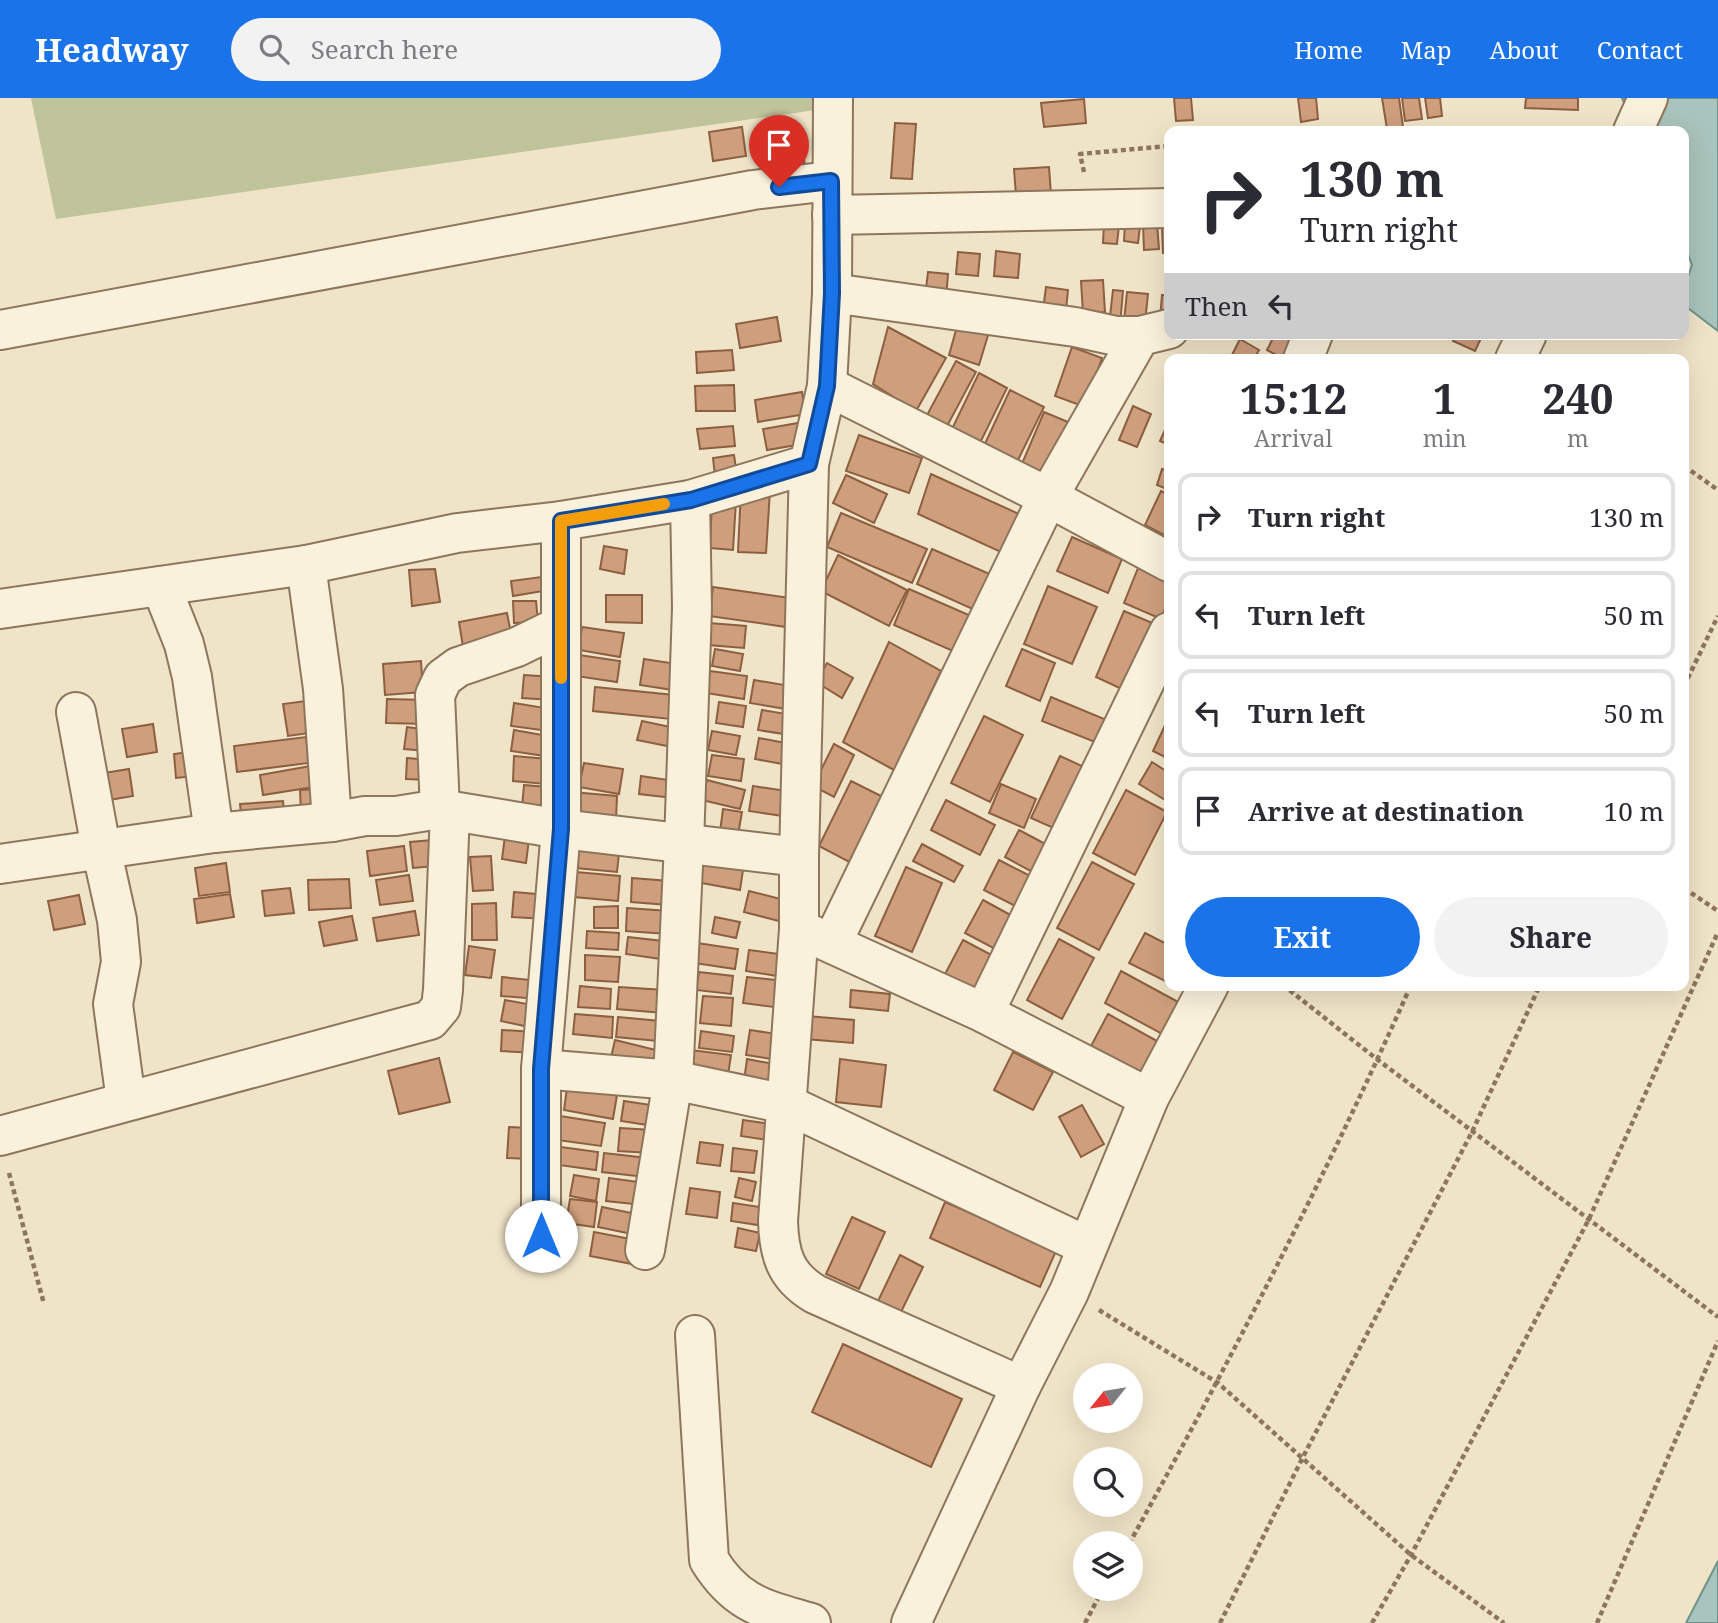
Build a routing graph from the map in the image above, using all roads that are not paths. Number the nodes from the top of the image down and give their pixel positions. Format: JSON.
{"nodes":[{"id":1,"x":833,"y":98,"type":"edge"},
{"id":2,"x":1648,"y":98,"type":"edge"},
{"id":3,"x":1635,"y":126,"type":"edge"},
{"id":4,"x":832,"y":198,"type":"junction"},
{"id":5,"x":1164,"y":208,"type":"edge"},
{"id":6,"x":832,"y":293,"type":"junction"},
{"id":7,"x":0,"y":330,"type":"edge"},
{"id":8,"x":1155,"y":332,"type":"edge"},
{"id":9,"x":827,"y":386,"type":"junction"},
{"id":10,"x":809,"y":464,"type":"junction"},
{"id":11,"x":1048,"y":496,"type":"junction"},
{"id":12,"x":691,"y":500,"type":"junction"},
{"id":13,"x":561,"y":521,"type":"junction"},
{"id":14,"x":1164,"y":559,"type":"edge"},
{"id":15,"x":306,"y":565,"type":"junction"},
{"id":16,"x":161,"y":586,"type":"junction"},
{"id":17,"x":0,"y":608,"type":"edge"},
{"id":18,"x":561,"y":625,"type":"junction"},
{"id":19,"x":1164,"y":642,"type":"edge"},
{"id":20,"x":76,"y":712,"type":"dead end"},
{"id":21,"x":445,"y":810,"type":"junction"},
{"id":22,"x":332,"y":822,"type":"junction"},
{"id":23,"x":561,"y":829,"type":"junction"},
{"id":24,"x":214,"y":833,"type":"junction"},
{"id":25,"x":684,"y":844,"type":"junction"},
{"id":26,"x":101,"y":848,"type":"junction"},
{"id":27,"x":799,"y":857,"type":"junction"},
{"id":28,"x":0,"y":864,"type":"edge"},
{"id":29,"x":816,"y":936,"type":"junction"},
{"id":30,"x":1206,"y":991,"type":"edge"},
{"id":31,"x":984,"y":1013,"type":"junction"},
{"id":32,"x":541,"y":1069,"type":"junction"},
{"id":33,"x":673,"y":1080,"type":"junction"},
{"id":34,"x":1149,"y":1098,"type":"junction"},
{"id":35,"x":126,"y":1101,"type":"junction"},
{"id":36,"x":786,"y":1104,"type":"junction"},
{"id":37,"x":3,"y":1151,"type":"edge"},
{"id":38,"x":541,"y":1236,"type":"dead end"},
{"id":39,"x":1087,"y":1246,"type":"junction"},
{"id":40,"x":645,"y":1250,"type":"dead end"},
{"id":41,"x":695,"y":1335,"type":"dead end"},
{"id":42,"x":1021,"y":1386,"type":"junction"},
{"id":43,"x":811,"y":1623,"type":"edge"},
{"id":44,"x":911,"y":1623,"type":"edge"}],
"edges":[{"from":1,"to":4,"type":"street"},
{"from":2,"to":3,"type":"street"},
{"from":4,"to":5,"type":"street"},
{"from":4,"to":6,"type":"street"},
{"from":4,"to":7,"type":"street"},
{"from":6,"to":8,"type":"street"},
{"from":6,"to":9,"type":"street"},
{"from":8,"to":11,"type":"street"},
{"from":9,"to":10,"type":"street"},
{"from":9,"to":11,"type":"street"},
{"from":10,"to":12,"type":"street"},
{"from":10,"to":27,"type":"street"},
{"from":11,"to":14,"type":"street"},
{"from":11,"to":29,"type":"street"},
{"from":12,"to":13,"type":"street"},
{"from":12,"to":25,"type":"street"},
{"from":13,"to":15,"type":"street"},
{"from":13,"to":18,"type":"street"},
{"from":15,"to":16,"type":"street"},
{"from":15,"to":22,"type":"street"},
{"from":16,"to":17,"type":"street"},
{"from":16,"to":24,"type":"street"},
{"from":18,"to":21,"type":"street"},
{"from":18,"to":23,"type":"street"},
{"from":19,"to":31,"type":"street"},
{"from":20,"to":26,"type":"street"},
{"from":21,"to":22,"type":"street"},
{"from":21,"to":23,"type":"street"},
{"from":21,"to":35,"type":"street"},
{"from":22,"to":24,"type":"street"},
{"from":23,"to":25,"type":"street"},
{"from":23,"to":32,"type":"street"},
{"from":24,"to":26,"type":"street"},
{"from":25,"to":27,"type":"street"},
{"from":25,"to":33,"type":"street"},
{"from":26,"to":28,"type":"street"},
{"from":26,"to":35,"type":"street"},
{"from":27,"to":29,"type":"street"},
{"from":29,"to":31,"type":"street"},
{"from":29,"to":36,"type":"street"},
{"from":30,"to":34,"type":"street"},
{"from":31,"to":34,"type":"street"},
{"from":32,"to":33,"type":"street"},
{"from":32,"to":38,"type":"street"},
{"from":33,"to":36,"type":"street"},
{"from":33,"to":40,"type":"street"},
{"from":34,"to":39,"type":"street"},
{"from":35,"to":37,"type":"street"},
{"from":36,"to":39,"type":"street"},
{"from":36,"to":42,"type":"street"},
{"from":39,"to":42,"type":"street"},
{"from":41,"to":43,"type":"street"},
{"from":42,"to":44,"type":"street"}]}
